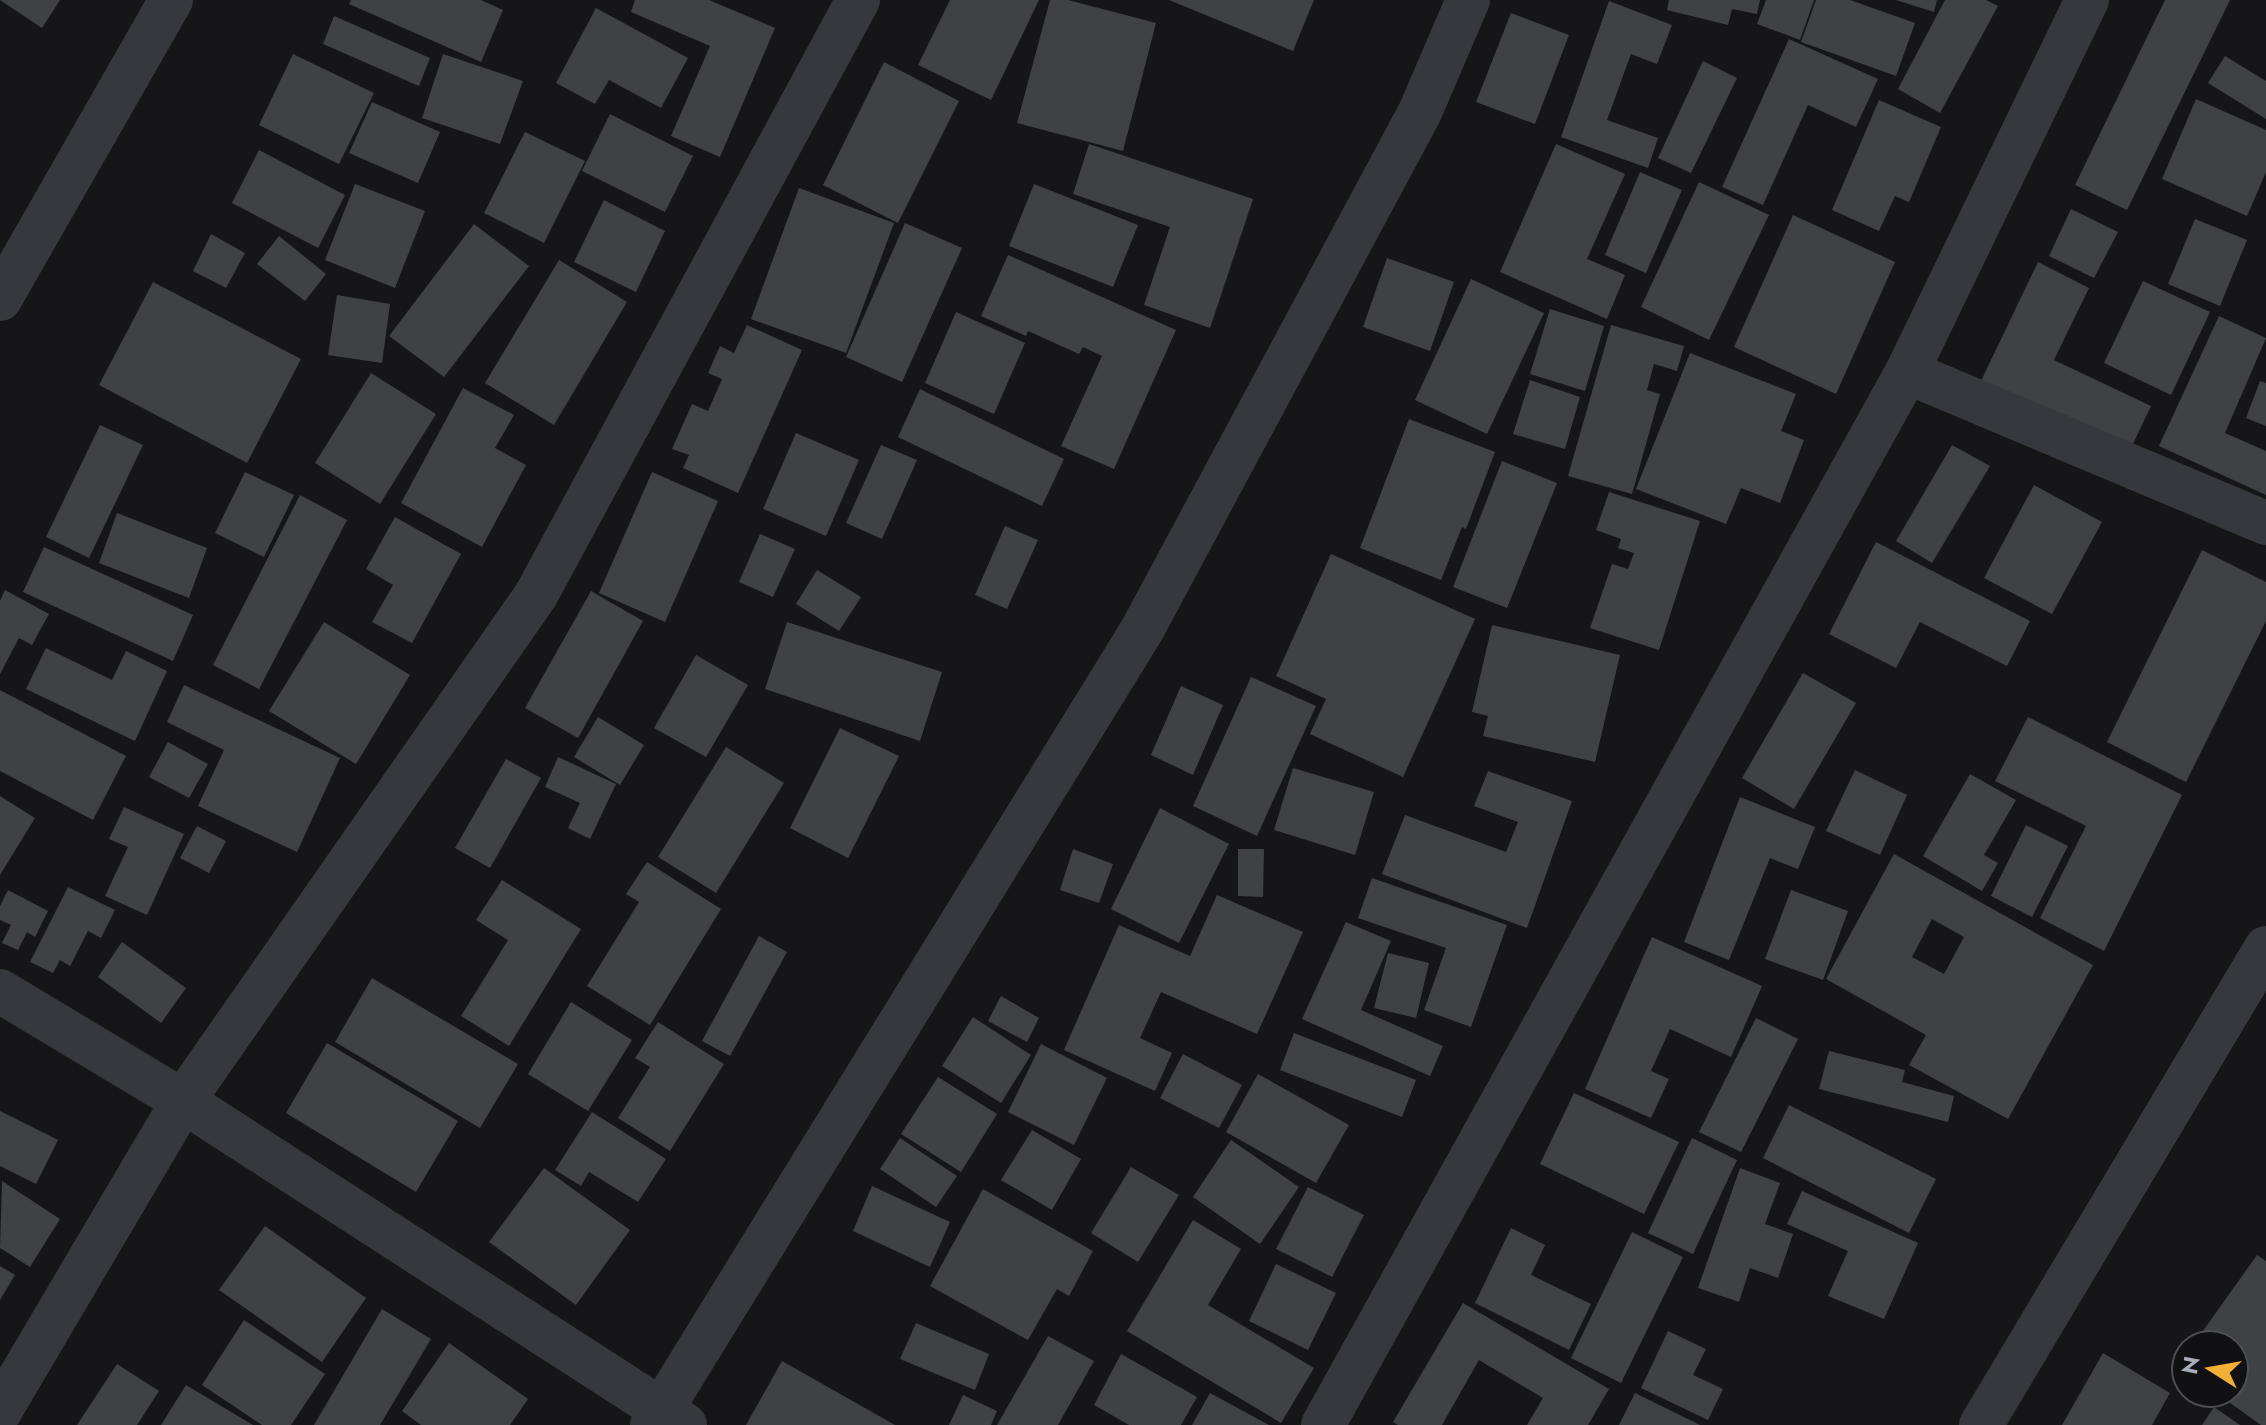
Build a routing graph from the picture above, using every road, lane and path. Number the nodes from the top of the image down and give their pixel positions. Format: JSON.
{"nodes":[{"id":1,"x":171,"y":0,"type":"edge"},
{"id":2,"x":858,"y":0,"type":"edge"},
{"id":3,"x":1468,"y":0,"type":"edge"},
{"id":4,"x":2087,"y":0,"type":"edge"},
{"id":5,"x":0,"y":299,"type":"edge"},
{"id":6,"x":1907,"y":372,"type":"junction"},
{"id":7,"x":2266,"y":523,"type":"edge"},
{"id":8,"x":2266,"y":948,"type":"edge"},
{"id":9,"x":0,"y":991,"type":"edge"},
{"id":10,"x":183,"y":1101,"type":"junction"},
{"id":11,"x":0,"y":1411,"type":"edge"},
{"id":12,"x":666,"y":1420,"type":"edge"},
{"id":13,"x":1323,"y":1425,"type":"edge"},
{"id":14,"x":1981,"y":1425,"type":"edge"}],
"edges":[{"from":1,"to":5,"type":"street"},
{"from":2,"to":10,"type":"street"},
{"from":3,"to":12,"type":"street"},
{"from":4,"to":6,"type":"street"},
{"from":6,"to":7,"type":"street"},
{"from":6,"to":13,"type":"street"},
{"from":8,"to":14,"type":"street"},
{"from":9,"to":10,"type":"street"},
{"from":10,"to":11,"type":"street"},
{"from":10,"to":12,"type":"street"}]}
